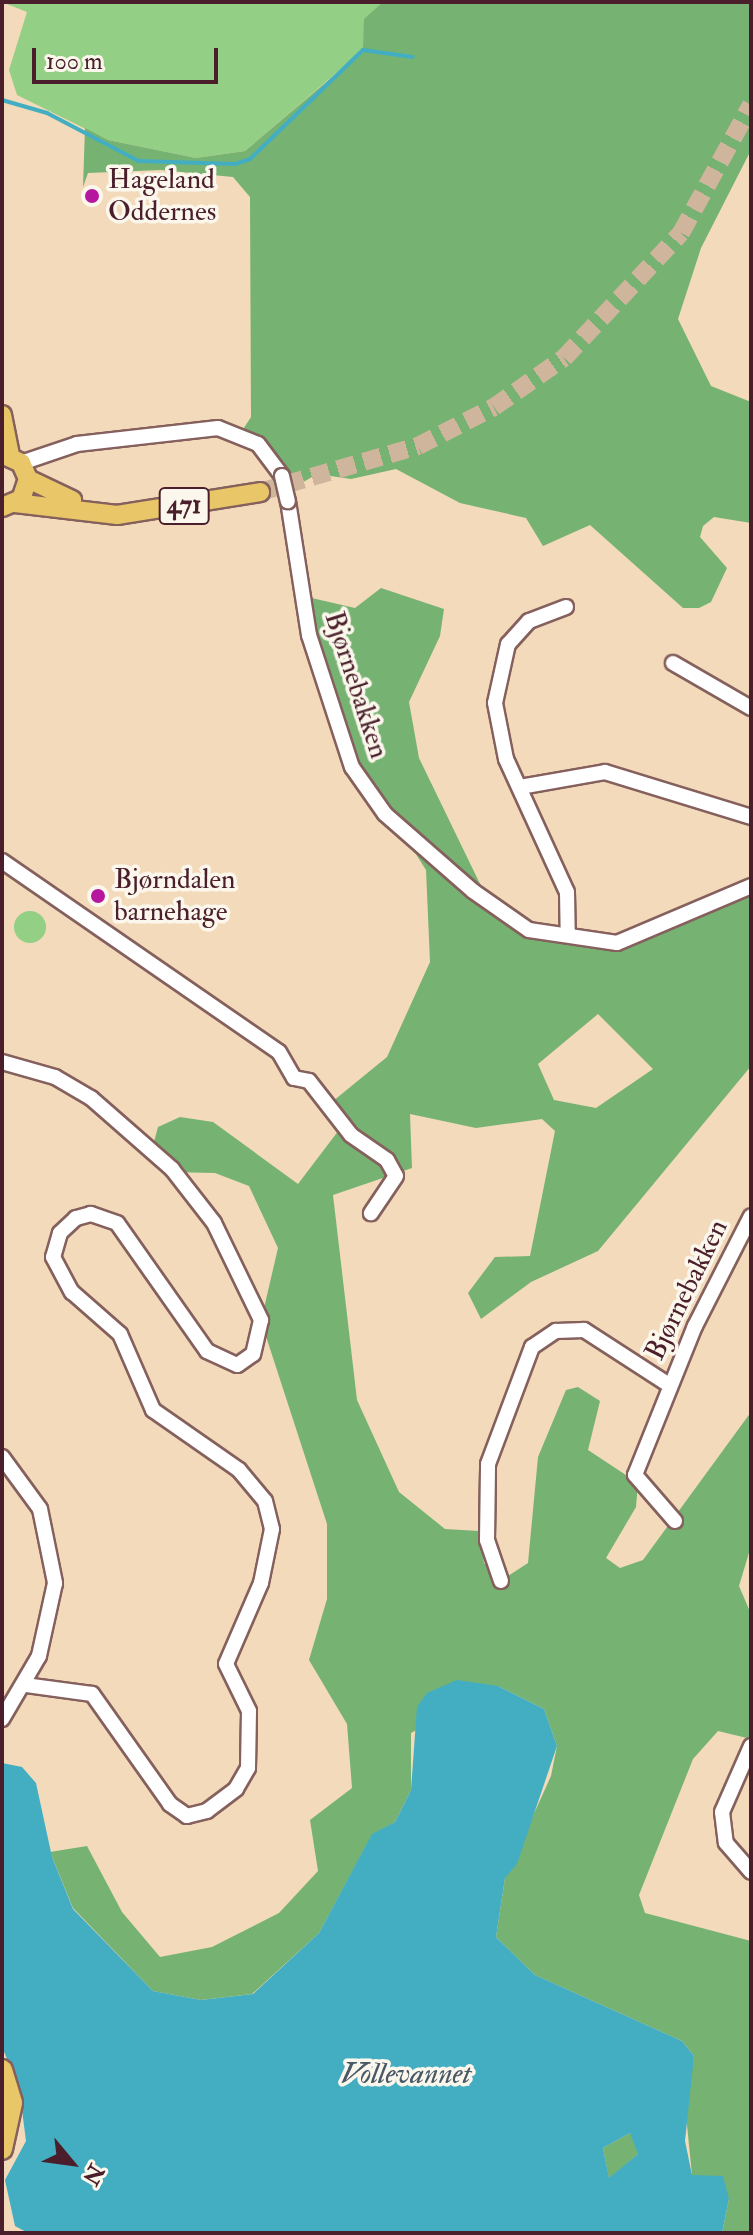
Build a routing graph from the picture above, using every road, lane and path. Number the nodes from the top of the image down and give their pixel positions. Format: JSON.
{"nodes":[{"id":1,"x":2,"y":415,"type":"edge"},
{"id":2,"x":15,"y":463,"type":"edge"},
{"id":3,"x":9,"y":505,"type":"edge"},
{"id":4,"x":566,"y":607,"type":"dead end"},
{"id":5,"x":673,"y":663,"type":"dead end"},
{"id":6,"x":751,"y":708,"type":"edge"},
{"id":7,"x":520,"y":787,"type":"junction"},
{"id":8,"x":751,"y":817,"type":"edge"},
{"id":9,"x":2,"y":861,"type":"edge"},
{"id":10,"x":751,"y":886,"type":"edge"},
{"id":11,"x":568,"y":931,"type":"junction"},
{"id":12,"x":2,"y":1062,"type":"edge"},
{"id":13,"x":371,"y":1213,"type":"dead end"},
{"id":14,"x":751,"y":1216,"type":"edge"},
{"id":15,"x":669,"y":1385,"type":"junction"},
{"id":16,"x":2,"y":1457,"type":"edge"},
{"id":17,"x":675,"y":1521,"type":"dead end"},
{"id":18,"x":501,"y":1581,"type":"dead end"},
{"id":19,"x":25,"y":1685,"type":"junction"},
{"id":20,"x":2,"y":1719,"type":"edge"},
{"id":21,"x":751,"y":1746,"type":"edge"},
{"id":22,"x":751,"y":1872,"type":"edge"},
{"id":23,"x":2,"y":2070,"type":"edge"},
{"id":24,"x":2,"y":2104,"type":"edge"},
{"id":25,"x":2,"y":2122,"type":"edge"},
{"id":26,"x":2,"y":2149,"type":"edge"}],
"edges":[{"from":1,"to":2,"type":"main road"},
{"from":2,"to":3,"type":"main road","number":"471"},
{"from":2,"to":3,"type":"main road","number":"471"},
{"from":2,"to":11,"type":"street","name":"Bjørnebakken","bridge":true},
{"from":4,"to":7,"type":"street"},
{"from":5,"to":6,"type":"street"},
{"from":7,"to":8,"type":"street"},
{"from":7,"to":11,"type":"street"},
{"from":9,"to":13,"type":"street"},
{"from":10,"to":11,"type":"street","name":"Bjørnebakken"},
{"from":12,"to":19,"type":"street"},
{"from":14,"to":15,"type":"street","name":"Bjørnebakken"},
{"from":15,"to":17,"type":"street","name":"Bjørnebakken"},
{"from":15,"to":18,"type":"street","name":"Bjørnebakken"},
{"from":16,"to":19,"type":"street"},
{"from":19,"to":20,"type":"street"},
{"from":21,"to":22,"type":"street"},
{"from":23,"to":26,"type":"highway"},
{"from":24,"to":25,"type":"highway"}]}
